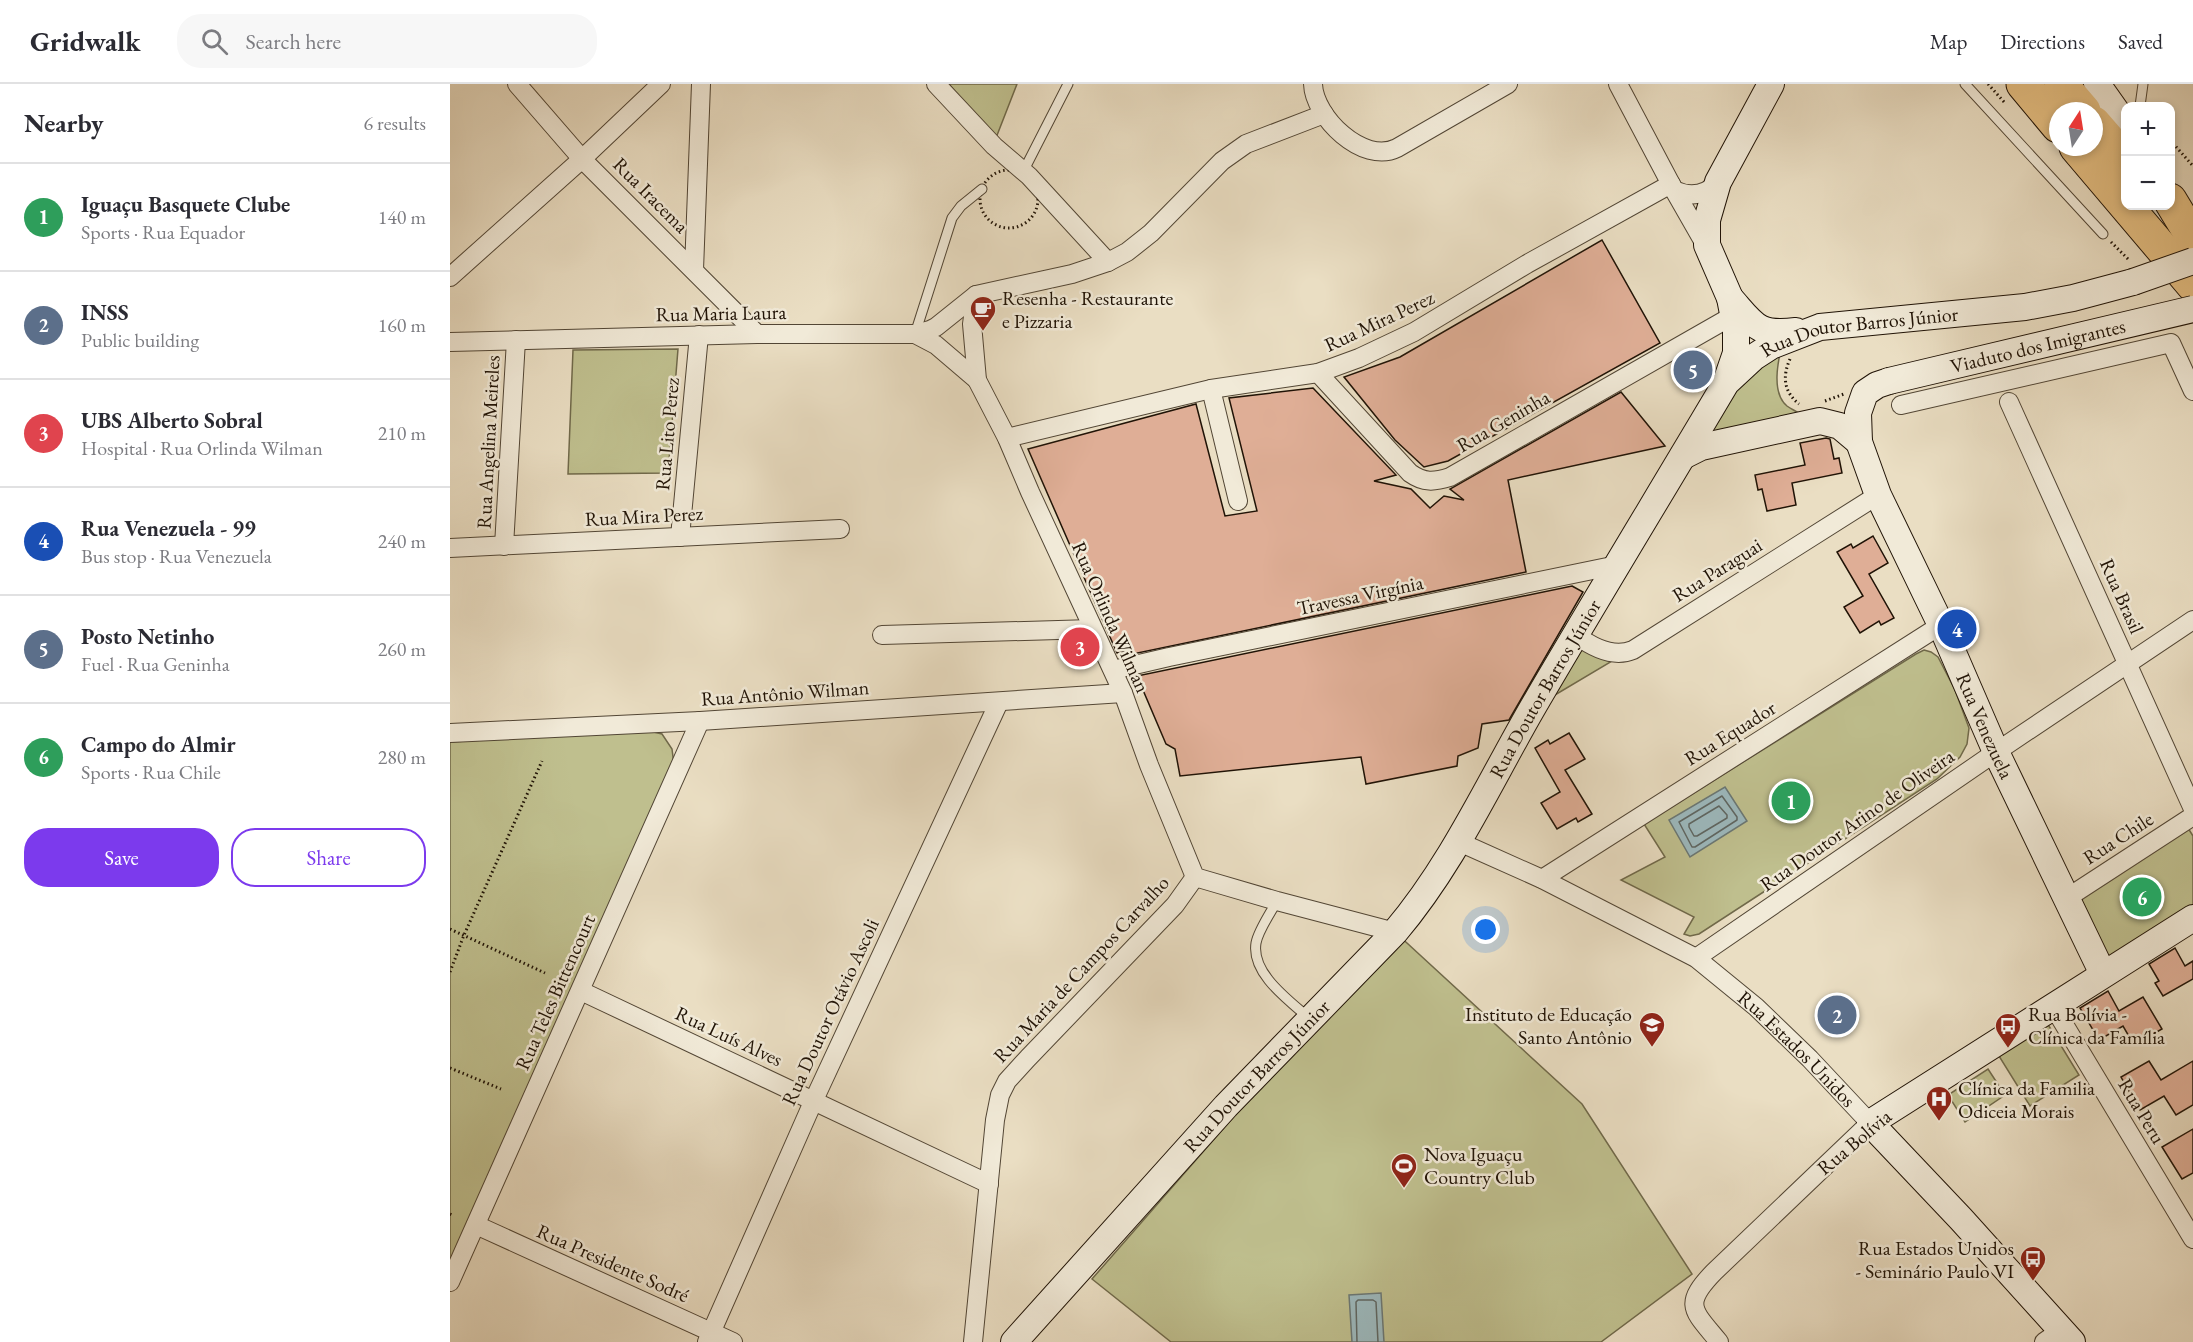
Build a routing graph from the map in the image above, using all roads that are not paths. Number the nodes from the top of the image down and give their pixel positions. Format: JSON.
{"nodes":[{"id":1,"x":517,"y":84,"type":"edge"},
{"id":2,"x":661,"y":84,"type":"edge"},
{"id":3,"x":701,"y":84,"type":"edge"},
{"id":4,"x":936,"y":84,"type":"edge"},
{"id":5,"x":1068,"y":84,"type":"edge"},
{"id":6,"x":1314,"y":84,"type":"edge"},
{"id":7,"x":1508,"y":84,"type":"edge"},
{"id":8,"x":1618,"y":84,"type":"edge"},
{"id":9,"x":1771,"y":84,"type":"edge"},
{"id":10,"x":1965,"y":84,"type":"edge"},
{"id":11,"x":2097,"y":84,"type":"edge"},
{"id":12,"x":2143,"y":84,"type":"edge"},
{"id":13,"x":2033,"y":98,"type":"edge"},
{"id":14,"x":2049,"y":102,"type":"edge"},
{"id":15,"x":2141,"y":102,"type":"edge"},
{"id":16,"x":1324,"y":114,"type":"junction"},
{"id":17,"x":2121,"y":118,"type":"edge"},
{"id":18,"x":2103,"y":133,"type":"edge"},
{"id":19,"x":2084,"y":156,"type":"edge"},
{"id":20,"x":2123,"y":156,"type":"edge"},
{"id":21,"x":582,"y":159,"type":"junction"},
{"id":22,"x":1026,"y":174,"type":"junction"},
{"id":23,"x":1718,"y":182,"type":"junction"},
{"id":24,"x":1672,"y":187,"type":"junction"},
{"id":25,"x":982,"y":189,"type":"road end"},
{"id":26,"x":2175,"y":208,"type":"edge"},
{"id":27,"x":2168,"y":210,"type":"edge"},
{"id":28,"x":2103,"y":234,"type":"road end"},
{"id":29,"x":2193,"y":239,"type":"edge"},
{"id":30,"x":1709,"y":252,"type":"junction"},
{"id":31,"x":2193,"y":261,"type":"edge"},
{"id":32,"x":1108,"y":262,"type":"junction"},
{"id":33,"x":694,"y":270,"type":"junction"},
{"id":34,"x":450,"y":278,"type":"edge"},
{"id":35,"x":2193,"y":285,"type":"edge"},
{"id":36,"x":976,"y":295,"type":"junction"},
{"id":37,"x":1732,"y":307,"type":"junction"},
{"id":38,"x":2193,"y":309,"type":"edge"},
{"id":39,"x":1820,"y":327,"type":"junction"},
{"id":40,"x":757,"y":334,"type":"junction"},
{"id":41,"x":915,"y":334,"type":"junction"},
{"id":42,"x":699,"y":335,"type":"junction"},
{"id":43,"x":516,"y":340,"type":"junction"},
{"id":44,"x":450,"y":342,"type":"edge"},
{"id":45,"x":1318,"y":374,"type":"junction"},
{"id":46,"x":977,"y":380,"type":"junction"},
{"id":47,"x":1726,"y":382,"type":"junction"},
{"id":48,"x":1886,"y":382,"type":"joint"},
{"id":49,"x":1211,"y":389,"type":"junction"},
{"id":50,"x":2193,"y":391,"type":"edge"},
{"id":51,"x":2009,"y":402,"type":"dead end"},
{"id":52,"x":1901,"y":405,"type":"dead end"},
{"id":53,"x":1007,"y":438,"type":"junction"},
{"id":54,"x":1859,"y":442,"type":"junction"},
{"id":55,"x":1683,"y":456,"type":"junction"},
{"id":56,"x":1878,"y":495,"type":"junction"},
{"id":57,"x":1238,"y":501,"type":"dead end"},
{"id":58,"x":840,"y":529,"type":"dead end"},
{"id":59,"x":680,"y":537,"type":"junction"},
{"id":60,"x":504,"y":546,"type":"junction"},
{"id":61,"x":450,"y":548,"type":"edge"},
{"id":62,"x":1617,"y":565,"type":"junction"},
{"id":63,"x":2193,"y":620,"type":"edge"},
{"id":64,"x":1941,"y":625,"type":"junction"},
{"id":65,"x":1092,"y":629,"type":"junction"},
{"id":66,"x":882,"y":635,"type":"dead end"},
{"id":67,"x":1576,"y":635,"type":"junction"},
{"id":68,"x":2128,"y":663,"type":"junction"},
{"id":69,"x":1113,"y":670,"type":"junction"},
{"id":70,"x":1123,"y":693,"type":"junction"},
{"id":71,"x":999,"y":702,"type":"junction"},
{"id":72,"x":700,"y":721,"type":"junction"},
{"id":73,"x":450,"y":733,"type":"edge"},
{"id":74,"x":1996,"y":752,"type":"junction"},
{"id":75,"x":2193,"y":809,"type":"edge"},
{"id":76,"x":2193,"y":816,"type":"edge"},
{"id":77,"x":1457,"y":841,"type":"junction"},
{"id":78,"x":1195,"y":877,"type":"junction"},
{"id":79,"x":1542,"y":879,"type":"junction"},
{"id":80,"x":2067,"y":898,"type":"junction"},
{"id":81,"x":1277,"y":901,"type":"junction"},
{"id":82,"x":2193,"y":918,"type":"edge"},
{"id":83,"x":1395,"y":932,"type":"junction"},
{"id":84,"x":1696,"y":958,"type":"junction"},
{"id":85,"x":2103,"y":974,"type":"junction"},
{"id":86,"x":580,"y":991,"type":"junction"},
{"id":87,"x":2053,"y":1006,"type":"junction"},
{"id":88,"x":1311,"y":1019,"type":"junction"},
{"id":89,"x":813,"y":1102,"type":"junction"},
{"id":90,"x":1870,"y":1123,"type":"junction"},
{"id":91,"x":988,"y":1184,"type":"junction"},
{"id":92,"x":476,"y":1225,"type":"junction"},
{"id":93,"x":2193,"y":1239,"type":"edge"},
{"id":94,"x":450,"y":1282,"type":"edge"},
{"id":95,"x":709,"y":1337,"type":"edge"},
{"id":96,"x":2059,"y":1338,"type":"edge"},
{"id":97,"x":733,"y":1342,"type":"edge"},
{"id":98,"x":974,"y":1342,"type":"edge"},
{"id":99,"x":1014,"y":1342,"type":"edge"},
{"id":100,"x":1719,"y":1342,"type":"edge"}],
"edges":[{"from":1,"to":21,"type":"street","name":"Rua Iracema"},
{"from":2,"to":21,"type":"street"},
{"from":3,"to":33,"type":"street"},
{"from":4,"to":22,"type":"street"},
{"from":5,"to":22,"type":"lane"},
{"from":6,"to":16,"type":"street"},
{"from":7,"to":16,"type":"street"},
{"from":8,"to":24,"type":"street"},
{"from":9,"to":23,"type":"main road"},
{"from":10,"to":28,"type":"lane"},
{"from":11,"to":17,"type":"main road"},
{"from":12,"to":15,"type":"lane"},
{"from":13,"to":14,"type":"highway"},
{"from":16,"to":32,"type":"street"},
{"from":18,"to":20,"type":"highway"},
{"from":19,"to":35,"type":"highway"},
{"from":21,"to":33,"type":"street","name":"Rua Iracema"},
{"from":21,"to":34,"type":"street"},
{"from":22,"to":32,"type":"street"},
{"from":23,"to":24,"type":"street"},
{"from":23,"to":30,"type":"main road"},
{"from":24,"to":30,"type":"street"},
{"from":24,"to":45,"type":"street","name":"Rua Mira Perez"},
{"from":25,"to":41,"type":"lane"},
{"from":26,"to":29,"type":"highway"},
{"from":27,"to":29,"type":"highway"},
{"from":30,"to":37,"type":"main road"},
{"from":31,"to":39,"type":"main road","name":"Rua Doutor Barros Júnior","bridge":true},
{"from":32,"to":36,"type":"street"},
{"from":33,"to":40,"type":"street","name":"Rua Iracema"},
{"from":36,"to":41,"type":"street"},
{"from":36,"to":46,"type":"street","name":"Rua Orlinda Wilman"},
{"from":37,"to":39,"type":"main road"},
{"from":37,"to":45,"type":"street","name":"Rua Geninha"},
{"from":37,"to":47,"type":"main road"},
{"from":38,"to":48,"type":"main road","name":"Viaduto dos Imigrantes","bridge":true},
{"from":39,"to":47,"type":"main road","name":"Rua Doutor Barros Júnior"},
{"from":40,"to":41,"type":"street","name":"Rua Maria Laura"},
{"from":40,"to":42,"type":"street","name":"Rua Maria Laura"},
{"from":41,"to":46,"type":"street"},
{"from":42,"to":43,"type":"street","name":"Rua Maria Laura"},
{"from":42,"to":59,"type":"street","name":"Rua Lito Perez"},
{"from":43,"to":44,"type":"street","name":"Rua Maria Laura"},
{"from":43,"to":60,"type":"street","name":"Rua Angelina Meireles"},
{"from":45,"to":49,"type":"street","name":"Rua Mira Perez"},
{"from":46,"to":53,"type":"street","name":"Rua Orlinda Wilman"},
{"from":47,"to":55,"type":"main road","name":"Rua Doutor Barros Júnior"},
{"from":48,"to":54,"type":"main road","name":"Rua Venezuela"},
{"from":49,"to":53,"type":"street","name":"Rua Mira Perez"},
{"from":49,"to":57,"type":"street"},
{"from":50,"to":52,"type":"street"},
{"from":51,"to":68,"type":"street","name":"Rua Brasil"},
{"from":53,"to":65,"type":"street","name":"Rua Orlinda Wilman"},
{"from":54,"to":55,"type":"main road"},
{"from":54,"to":56,"type":"main road","name":"Rua Venezuela"},
{"from":55,"to":62,"type":"main road","name":"Rua Doutor Barros Júnior"},
{"from":56,"to":64,"type":"main road","name":"Rua Venezuela"},
{"from":56,"to":67,"type":"street","name":"Rua Paraguai"},
{"from":58,"to":59,"type":"street","name":"Rua Mira Perez"},
{"from":59,"to":60,"type":"street","name":"Rua Mira Perez"},
{"from":60,"to":61,"type":"street","name":"Rua Mira Perez"},
{"from":62,"to":67,"type":"main road","name":"Rua Doutor Barros Júnior"},
{"from":62,"to":69,"type":"street","name":"Travessa Virgínia"},
{"from":63,"to":68,"type":"street","name":"Rua Doutor Arino de Oliveira"},
{"from":64,"to":74,"type":"main road","name":"Rua Venezuela"},
{"from":64,"to":79,"type":"street","name":"Rua Equador"},
{"from":65,"to":66,"type":"street"},
{"from":65,"to":69,"type":"street","name":"Rua Orlinda Wilman"},
{"from":67,"to":77,"type":"main road","name":"Rua Doutor Barros Júnior"},
{"from":68,"to":74,"type":"street","name":"Rua Doutor Arino de Oliveira"},
{"from":68,"to":75,"type":"street","name":"Rua Brasil"},
{"from":69,"to":70,"type":"street","name":"Rua Orlinda Wilman"},
{"from":70,"to":71,"type":"street","name":"Rua Antônio Wilman"},
{"from":70,"to":78,"type":"street","name":"Rua Orlinda Wilman"},
{"from":71,"to":72,"type":"street","name":"Rua Antônio Wilman"},
{"from":71,"to":89,"type":"street","name":"Rua Doutor Otávio Ascoli"},
{"from":72,"to":73,"type":"street","name":"Rua Antônio Wilman"},
{"from":72,"to":86,"type":"street","name":"Rua Teles Bittencourt"},
{"from":74,"to":80,"type":"main road","name":"Rua Venezuela"},
{"from":74,"to":84,"type":"street","name":"Rua Doutor Arino de Oliveira"},
{"from":76,"to":80,"type":"street","name":"Rua Chile"},
{"from":77,"to":79,"type":"street","name":"Rua Estados Unidos"},
{"from":77,"to":83,"type":"main road","name":"Rua Doutor Barros Júnior"},
{"from":78,"to":81,"type":"street"},
{"from":78,"to":91,"type":"street","name":"Rua Maria de Campos Carvalho"},
{"from":79,"to":84,"type":"street","name":"Rua Estados Unidos"},
{"from":80,"to":85,"type":"main road","name":"Rua Venezuela"},
{"from":81,"to":83,"type":"street"},
{"from":81,"to":88,"type":"lane"},
{"from":82,"to":85,"type":"main road","name":"Rua Bolívia"},
{"from":83,"to":88,"type":"main road","name":"Rua Doutor Barros Júnior"},
{"from":84,"to":90,"type":"street","name":"Rua Estados Unidos"},
{"from":85,"to":87,"type":"main road","name":"Rua Bolívia"},
{"from":86,"to":89,"type":"street","name":"Rua Luís Alves"},
{"from":86,"to":92,"type":"street","name":"Rua Teles Bittencourt"},
{"from":87,"to":90,"type":"main road","name":"Rua Bolívia"},
{"from":87,"to":93,"type":"street","name":"Rua Peru"},
{"from":88,"to":99,"type":"main road","name":"Rua Doutor Barros Júnior"},
{"from":89,"to":91,"type":"street","name":"Rua Luís Alves"},
{"from":89,"to":95,"type":"street","name":"Rua Doutor Otávio Ascoli"},
{"from":90,"to":96,"type":"main road","name":"Rua Estados Unidos"},
{"from":90,"to":100,"type":"street","name":"Rua Bolívia"},
{"from":91,"to":98,"type":"street","name":"Rua Maria de Campos Carvalho"},
{"from":92,"to":94,"type":"street","name":"Rua Teles Bittencourt"},
{"from":92,"to":95,"type":"street","name":"Rua Presidente Sodré"},
{"from":95,"to":97,"type":"street","name":"Rua Presidente Sodré"}]}
